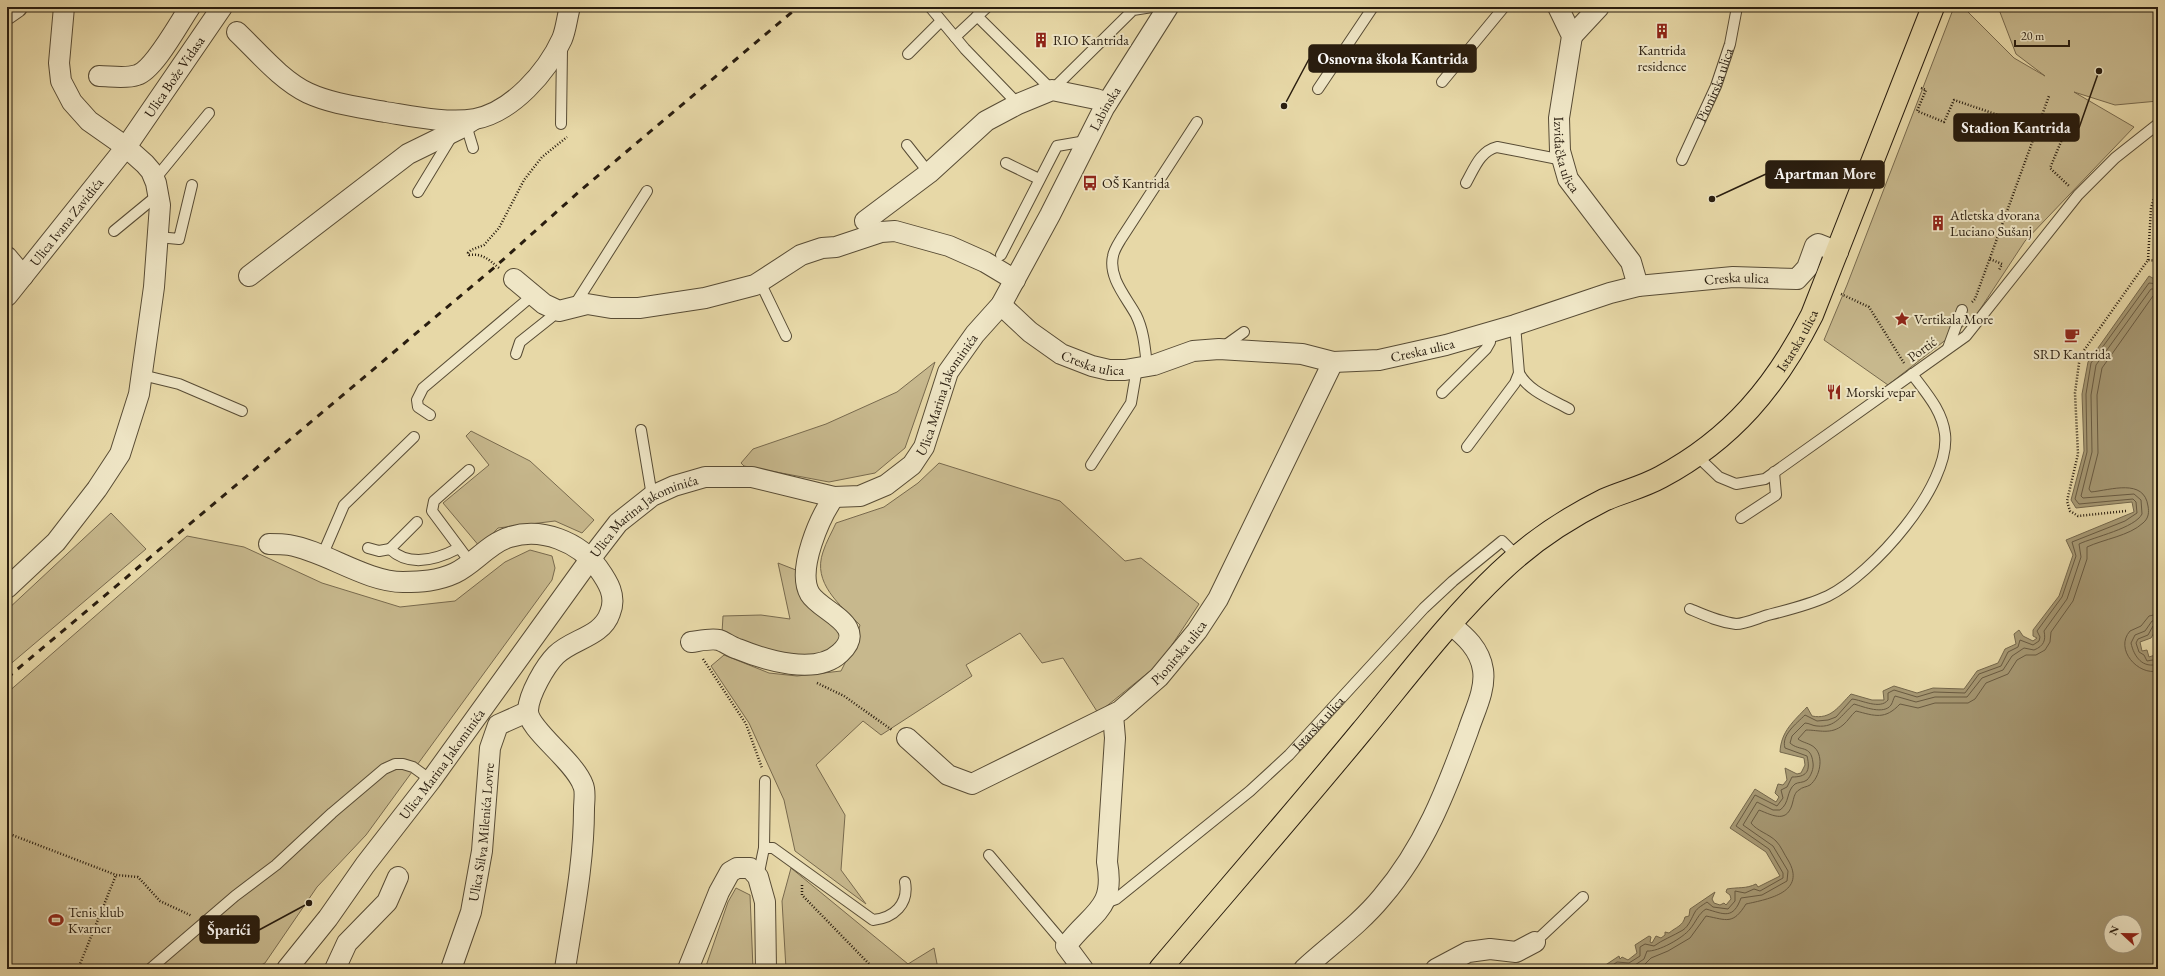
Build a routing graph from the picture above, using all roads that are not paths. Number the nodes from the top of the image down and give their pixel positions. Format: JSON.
{"nodes":[{"id":1,"x":16,"y":7,"type":"edge"},
{"id":2,"x":64,"y":7,"type":"edge"},
{"id":3,"x":190,"y":7,"type":"edge"},
{"id":4,"x":222,"y":7,"type":"edge"},
{"id":5,"x":570,"y":7,"type":"edge"},
{"id":6,"x":930,"y":7,"type":"edge"},
{"id":7,"x":987,"y":7,"type":"edge"},
{"id":8,"x":1152,"y":7,"type":"edge"},
{"id":9,"x":1168,"y":7,"type":"edge"},
{"id":10,"x":1373,"y":7,"type":"edge"},
{"id":11,"x":1504,"y":7,"type":"edge"},
{"id":12,"x":1558,"y":7,"type":"edge"},
{"id":13,"x":1599,"y":7,"type":"edge"},
{"id":14,"x":1737,"y":7,"type":"edge"},
{"id":15,"x":1933,"y":7,"type":"edge"},
{"id":16,"x":7,"y":14,"type":"edge"},
{"id":17,"x":977,"y":16,"type":"junction"},
{"id":18,"x":941,"y":21,"type":"junction"},
{"id":19,"x":237,"y":32,"type":"dead end"},
{"id":20,"x":1572,"y":36,"type":"junction"},
{"id":21,"x":955,"y":37,"type":"junction"},
{"id":22,"x":562,"y":40,"type":"junction"},
{"id":23,"x":908,"y":54,"type":"dead end"},
{"id":24,"x":99,"y":76,"type":"dead end"},
{"id":25,"x":1442,"y":82,"type":"dead end"},
{"id":26,"x":1318,"y":89,"type":"dead end"},
{"id":27,"x":1052,"y":90,"type":"junction"},
{"id":28,"x":1018,"y":104,"type":"junction"},
{"id":29,"x":1107,"y":104,"type":"junction"},
{"id":30,"x":209,"y":113,"type":"dead end"},
{"id":31,"x":1197,"y":122,"type":"dead end"},
{"id":32,"x":561,"y":124,"type":"dead end"},
{"id":33,"x":2158,"y":124,"type":"edge"},
{"id":34,"x":465,"y":125,"type":"junction"},
{"id":35,"x":1086,"y":141,"type":"junction"},
{"id":36,"x":907,"y":146,"type":"dead end"},
{"id":37,"x":126,"y":147,"type":"junction"},
{"id":38,"x":473,"y":148,"type":"dead end"},
{"id":39,"x":1563,"y":160,"type":"junction"},
{"id":40,"x":1682,"y":160,"type":"dead end"},
{"id":41,"x":1006,"y":163,"type":"dead end"},
{"id":42,"x":929,"y":173,"type":"junction"},
{"id":43,"x":1039,"y":179,"type":"junction"},
{"id":44,"x":1466,"y":183,"type":"dead end"},
{"id":45,"x":192,"y":185,"type":"dead end"},
{"id":46,"x":157,"y":186,"type":"junction"},
{"id":47,"x":418,"y":192,"type":"dead end"},
{"id":48,"x":647,"y":192,"type":"dead end"},
{"id":49,"x":1050,"y":215,"type":"joint"},
{"id":50,"x":864,"y":221,"type":"dead end"},
{"id":51,"x":114,"y":231,"type":"dead end"},
{"id":52,"x":158,"y":237,"type":"junction"},
{"id":53,"x":1838,"y":252,"type":"junction"},
{"id":54,"x":1000,"y":255,"type":"dead end"},
{"id":55,"x":7,"y":257,"type":"edge"},
{"id":56,"x":23,"y":276,"type":"junction"},
{"id":57,"x":249,"y":276,"type":"dead end"},
{"id":58,"x":514,"y":279,"type":"road end"},
{"id":59,"x":1015,"y":280,"type":"junction"},
{"id":60,"x":760,"y":282,"type":"junction"},
{"id":61,"x":1638,"y":286,"type":"junction"},
{"id":62,"x":533,"y":295,"type":"junction"},
{"id":63,"x":7,"y":296,"type":"edge"},
{"id":64,"x":1001,"y":305,"type":"junction"},
{"id":65,"x":566,"y":309,"type":"junction"},
{"id":66,"x":1960,"y":313,"type":"road end"},
{"id":67,"x":1515,"y":325,"type":"junction"},
{"id":68,"x":1244,"y":332,"type":"dead end"},
{"id":69,"x":1490,"y":332,"type":"junction"},
{"id":70,"x":786,"y":336,"type":"dead end"},
{"id":71,"x":1948,"y":348,"type":"junction"},
{"id":72,"x":1219,"y":349,"type":"junction"},
{"id":73,"x":516,"y":354,"type":"dead end"},
{"id":74,"x":1333,"y":362,"type":"junction"},
{"id":75,"x":1142,"y":367,"type":"junction"},
{"id":76,"x":1519,"y":373,"type":"junction"},
{"id":77,"x":1912,"y":374,"type":"junction"},
{"id":78,"x":142,"y":375,"type":"junction"},
{"id":79,"x":1442,"y":392,"type":"dead end"},
{"id":80,"x":1569,"y":409,"type":"dead end"},
{"id":81,"x":242,"y":411,"type":"dead end"},
{"id":82,"x":430,"y":415,"type":"dead end"},
{"id":83,"x":640,"y":430,"type":"dead end"},
{"id":84,"x":414,"y":437,"type":"dead end"},
{"id":85,"x":1467,"y":447,"type":"dead end"},
{"id":86,"x":1697,"y":456,"type":"junction"},
{"id":87,"x":1091,"y":465,"type":"dead end"},
{"id":88,"x":469,"y":470,"type":"dead end"},
{"id":89,"x":1774,"y":472,"type":"junction"},
{"id":90,"x":652,"y":496,"type":"junction"},
{"id":91,"x":834,"y":497,"type":"junction"},
{"id":92,"x":1741,"y":518,"type":"dead end"},
{"id":93,"x":417,"y":522,"type":"dead end"},
{"id":94,"x":269,"y":544,"type":"dead end"},
{"id":95,"x":368,"y":548,"type":"dead end"},
{"id":96,"x":390,"y":549,"type":"junction"},
{"id":97,"x":465,"y":555,"type":"junction"},
{"id":98,"x":322,"y":556,"type":"junction"},
{"id":99,"x":1517,"y":556,"type":"junction"},
{"id":100,"x":591,"y":558,"type":"junction"},
{"id":101,"x":7,"y":588,"type":"edge"},
{"id":102,"x":1690,"y":609,"type":"dead end"},
{"id":103,"x":1450,"y":624,"type":"junction"},
{"id":104,"x":691,"y":642,"type":"road end"},
{"id":105,"x":528,"y":712,"type":"junction"},
{"id":106,"x":1113,"y":715,"type":"junction"},
{"id":107,"x":907,"y":738,"type":"road end"},
{"id":108,"x":431,"y":780,"type":"junction"},
{"id":109,"x":766,"y":781,"type":"road end"},
{"id":110,"x":764,"y":848,"type":"junction"},
{"id":111,"x":989,"y":855,"type":"dead end"},
{"id":112,"x":398,"y":877,"type":"dead end"},
{"id":113,"x":758,"y":877,"type":"junction"},
{"id":114,"x":905,"y":882,"type":"dead end"},
{"id":115,"x":1582,"y":897,"type":"dead end"},
{"id":116,"x":1105,"y":903,"type":"junction"},
{"id":117,"x":1535,"y":942,"type":"joint"},
{"id":118,"x":1066,"y":946,"type":"junction"},
{"id":119,"x":150,"y":969,"type":"edge"},
{"id":120,"x":287,"y":969,"type":"edge"},
{"id":121,"x":335,"y":969,"type":"edge"},
{"id":122,"x":451,"y":969,"type":"edge"},
{"id":123,"x":565,"y":969,"type":"edge"},
{"id":124,"x":688,"y":969,"type":"edge"},
{"id":125,"x":766,"y":969,"type":"edge"},
{"id":126,"x":1083,"y":969,"type":"edge"},
{"id":127,"x":1160,"y":969,"type":"edge"},
{"id":128,"x":1304,"y":969,"type":"edge"},
{"id":129,"x":1436,"y":969,"type":"edge"}],
"edges":[{"from":1,"to":16,"type":"street"},
{"from":2,"to":37,"type":"street"},
{"from":3,"to":24,"type":"street"},
{"from":4,"to":37,"type":"street","name":"Ulica Bože Vidasa"},
{"from":5,"to":22,"type":"street"},
{"from":6,"to":18,"type":"lane"},
{"from":7,"to":17,"type":"lane"},
{"from":8,"to":27,"type":"lane"},
{"from":9,"to":29,"type":"street","name":"Labinska"},
{"from":10,"to":26,"type":"lane"},
{"from":11,"to":25,"type":"lane"},
{"from":12,"to":20,"type":"street"},
{"from":13,"to":20,"type":"street"},
{"from":14,"to":40,"type":"lane","name":"Pionirska ulica"},
{"from":15,"to":53,"type":"main road","name":"Istarska ulica"},
{"from":17,"to":21,"type":"lane"},
{"from":17,"to":27,"type":"lane"},
{"from":18,"to":21,"type":"lane"},
{"from":18,"to":23,"type":"lane"},
{"from":19,"to":34,"type":"street"},
{"from":20,"to":39,"type":"street","name":"Izviđačka ulica"},
{"from":21,"to":28,"type":"lane"},
{"from":22,"to":32,"type":"lane"},
{"from":22,"to":34,"type":"street"},
{"from":27,"to":28,"type":"street"},
{"from":27,"to":29,"type":"street"},
{"from":28,"to":42,"type":"street"},
{"from":29,"to":35,"type":"street","name":"Labinska"},
{"from":30,"to":46,"type":"lane"},
{"from":31,"to":75,"type":"lane"},
{"from":33,"to":71,"type":"lane","name":"Portić"},
{"from":34,"to":38,"type":"lane"},
{"from":34,"to":47,"type":"lane"},
{"from":34,"to":57,"type":"street"},
{"from":35,"to":43,"type":"lane"},
{"from":35,"to":49,"type":"street","name":"Labinska"},
{"from":36,"to":42,"type":"lane"},
{"from":37,"to":46,"type":"street"},
{"from":37,"to":56,"type":"street","name":"Ulica Ivana Zavidića"},
{"from":39,"to":44,"type":"lane"},
{"from":39,"to":61,"type":"street","name":"Izviđačka ulica"},
{"from":41,"to":43,"type":"lane"},
{"from":42,"to":50,"type":"street"},
{"from":43,"to":54,"type":"lane"},
{"from":45,"to":52,"type":"lane"},
{"from":46,"to":51,"type":"lane"},
{"from":46,"to":52,"type":"street"},
{"from":48,"to":65,"type":"lane"},
{"from":49,"to":59,"type":"street","name":"Ulica Marina Jakominića"},
{"from":52,"to":78,"type":"street"},
{"from":53,"to":61,"type":"street","name":"Creska ulica"},
{"from":53,"to":86,"type":"main road","name":"Istarska ulica"},
{"from":55,"to":56,"type":"street"},
{"from":56,"to":63,"type":"street","name":"Ulica Ivana Zavidića"},
{"from":58,"to":62,"type":"street"},
{"from":59,"to":60,"type":"street"},
{"from":59,"to":64,"type":"street","name":"Ulica Marina Jakominića"},
{"from":60,"to":65,"type":"street"},
{"from":60,"to":70,"type":"lane"},
{"from":61,"to":67,"type":"street","name":"Creska ulica"},
{"from":62,"to":65,"type":"street"},
{"from":62,"to":82,"type":"lane"},
{"from":64,"to":75,"type":"street","name":"Creska ulica"},
{"from":64,"to":91,"type":"street","name":"Ulica Marina Jakominića"},
{"from":65,"to":73,"type":"lane"},
{"from":66,"to":71,"type":"lane"},
{"from":67,"to":69,"type":"street","name":"Creska ulica"},
{"from":67,"to":76,"type":"lane"},
{"from":68,"to":72,"type":"lane"},
{"from":69,"to":74,"type":"street","name":"Creska ulica"},
{"from":69,"to":79,"type":"lane"},
{"from":71,"to":77,"type":"lane","name":"Portić"},
{"from":72,"to":74,"type":"street","name":"Creska ulica"},
{"from":72,"to":75,"type":"street","name":"Creska ulica"},
{"from":74,"to":106,"type":"street","name":"Pionirska ulica"},
{"from":75,"to":87,"type":"lane"},
{"from":76,"to":80,"type":"lane"},
{"from":76,"to":85,"type":"lane"},
{"from":77,"to":89,"type":"lane","name":"Portić"},
{"from":77,"to":102,"type":"lane"},
{"from":78,"to":81,"type":"lane"},
{"from":78,"to":101,"type":"street"},
{"from":83,"to":90,"type":"lane"},
{"from":84,"to":98,"type":"lane"},
{"from":86,"to":89,"type":"lane","name":"Portić"},
{"from":86,"to":99,"type":"main road","name":"Istarska ulica"},
{"from":88,"to":97,"type":"lane"},
{"from":89,"to":92,"type":"lane"},
{"from":90,"to":91,"type":"street","name":"Ulica Marina Jakominića"},
{"from":90,"to":100,"type":"street","name":"Ulica Marina Jakominića"},
{"from":91,"to":104,"type":"street"},
{"from":93,"to":96,"type":"lane"},
{"from":94,"to":98,"type":"street"},
{"from":95,"to":96,"type":"lane"},
{"from":96,"to":97,"type":"lane"},
{"from":97,"to":98,"type":"street"},
{"from":97,"to":100,"type":"street"},
{"from":99,"to":103,"type":"main road","name":"Istarska ulica"},
{"from":99,"to":116,"type":"lane","name":"Istarska ulica"},
{"from":100,"to":105,"type":"street"},
{"from":100,"to":108,"type":"street","name":"Ulica Marina Jakominića"},
{"from":103,"to":127,"type":"main road","name":"Istarska ulica"},
{"from":103,"to":128,"type":"street"},
{"from":105,"to":122,"type":"street","name":"Ulica Silva Milenića Lovre"},
{"from":105,"to":123,"type":"street"},
{"from":106,"to":107,"type":"street","name":"Pionirska ulica"},
{"from":106,"to":116,"type":"street"},
{"from":108,"to":119,"type":"lane"},
{"from":108,"to":120,"type":"street","name":"Ulica Marina Jakominića"},
{"from":109,"to":110,"type":"lane"},
{"from":110,"to":113,"type":"lane"},
{"from":110,"to":114,"type":"lane"},
{"from":111,"to":118,"type":"lane"},
{"from":112,"to":121,"type":"street"},
{"from":113,"to":124,"type":"street"},
{"from":113,"to":125,"type":"street"},
{"from":115,"to":117,"type":"lane"},
{"from":116,"to":118,"type":"street","name":"Istarska ulica"},
{"from":117,"to":129,"type":"street"},
{"from":118,"to":126,"type":"street"}]}
